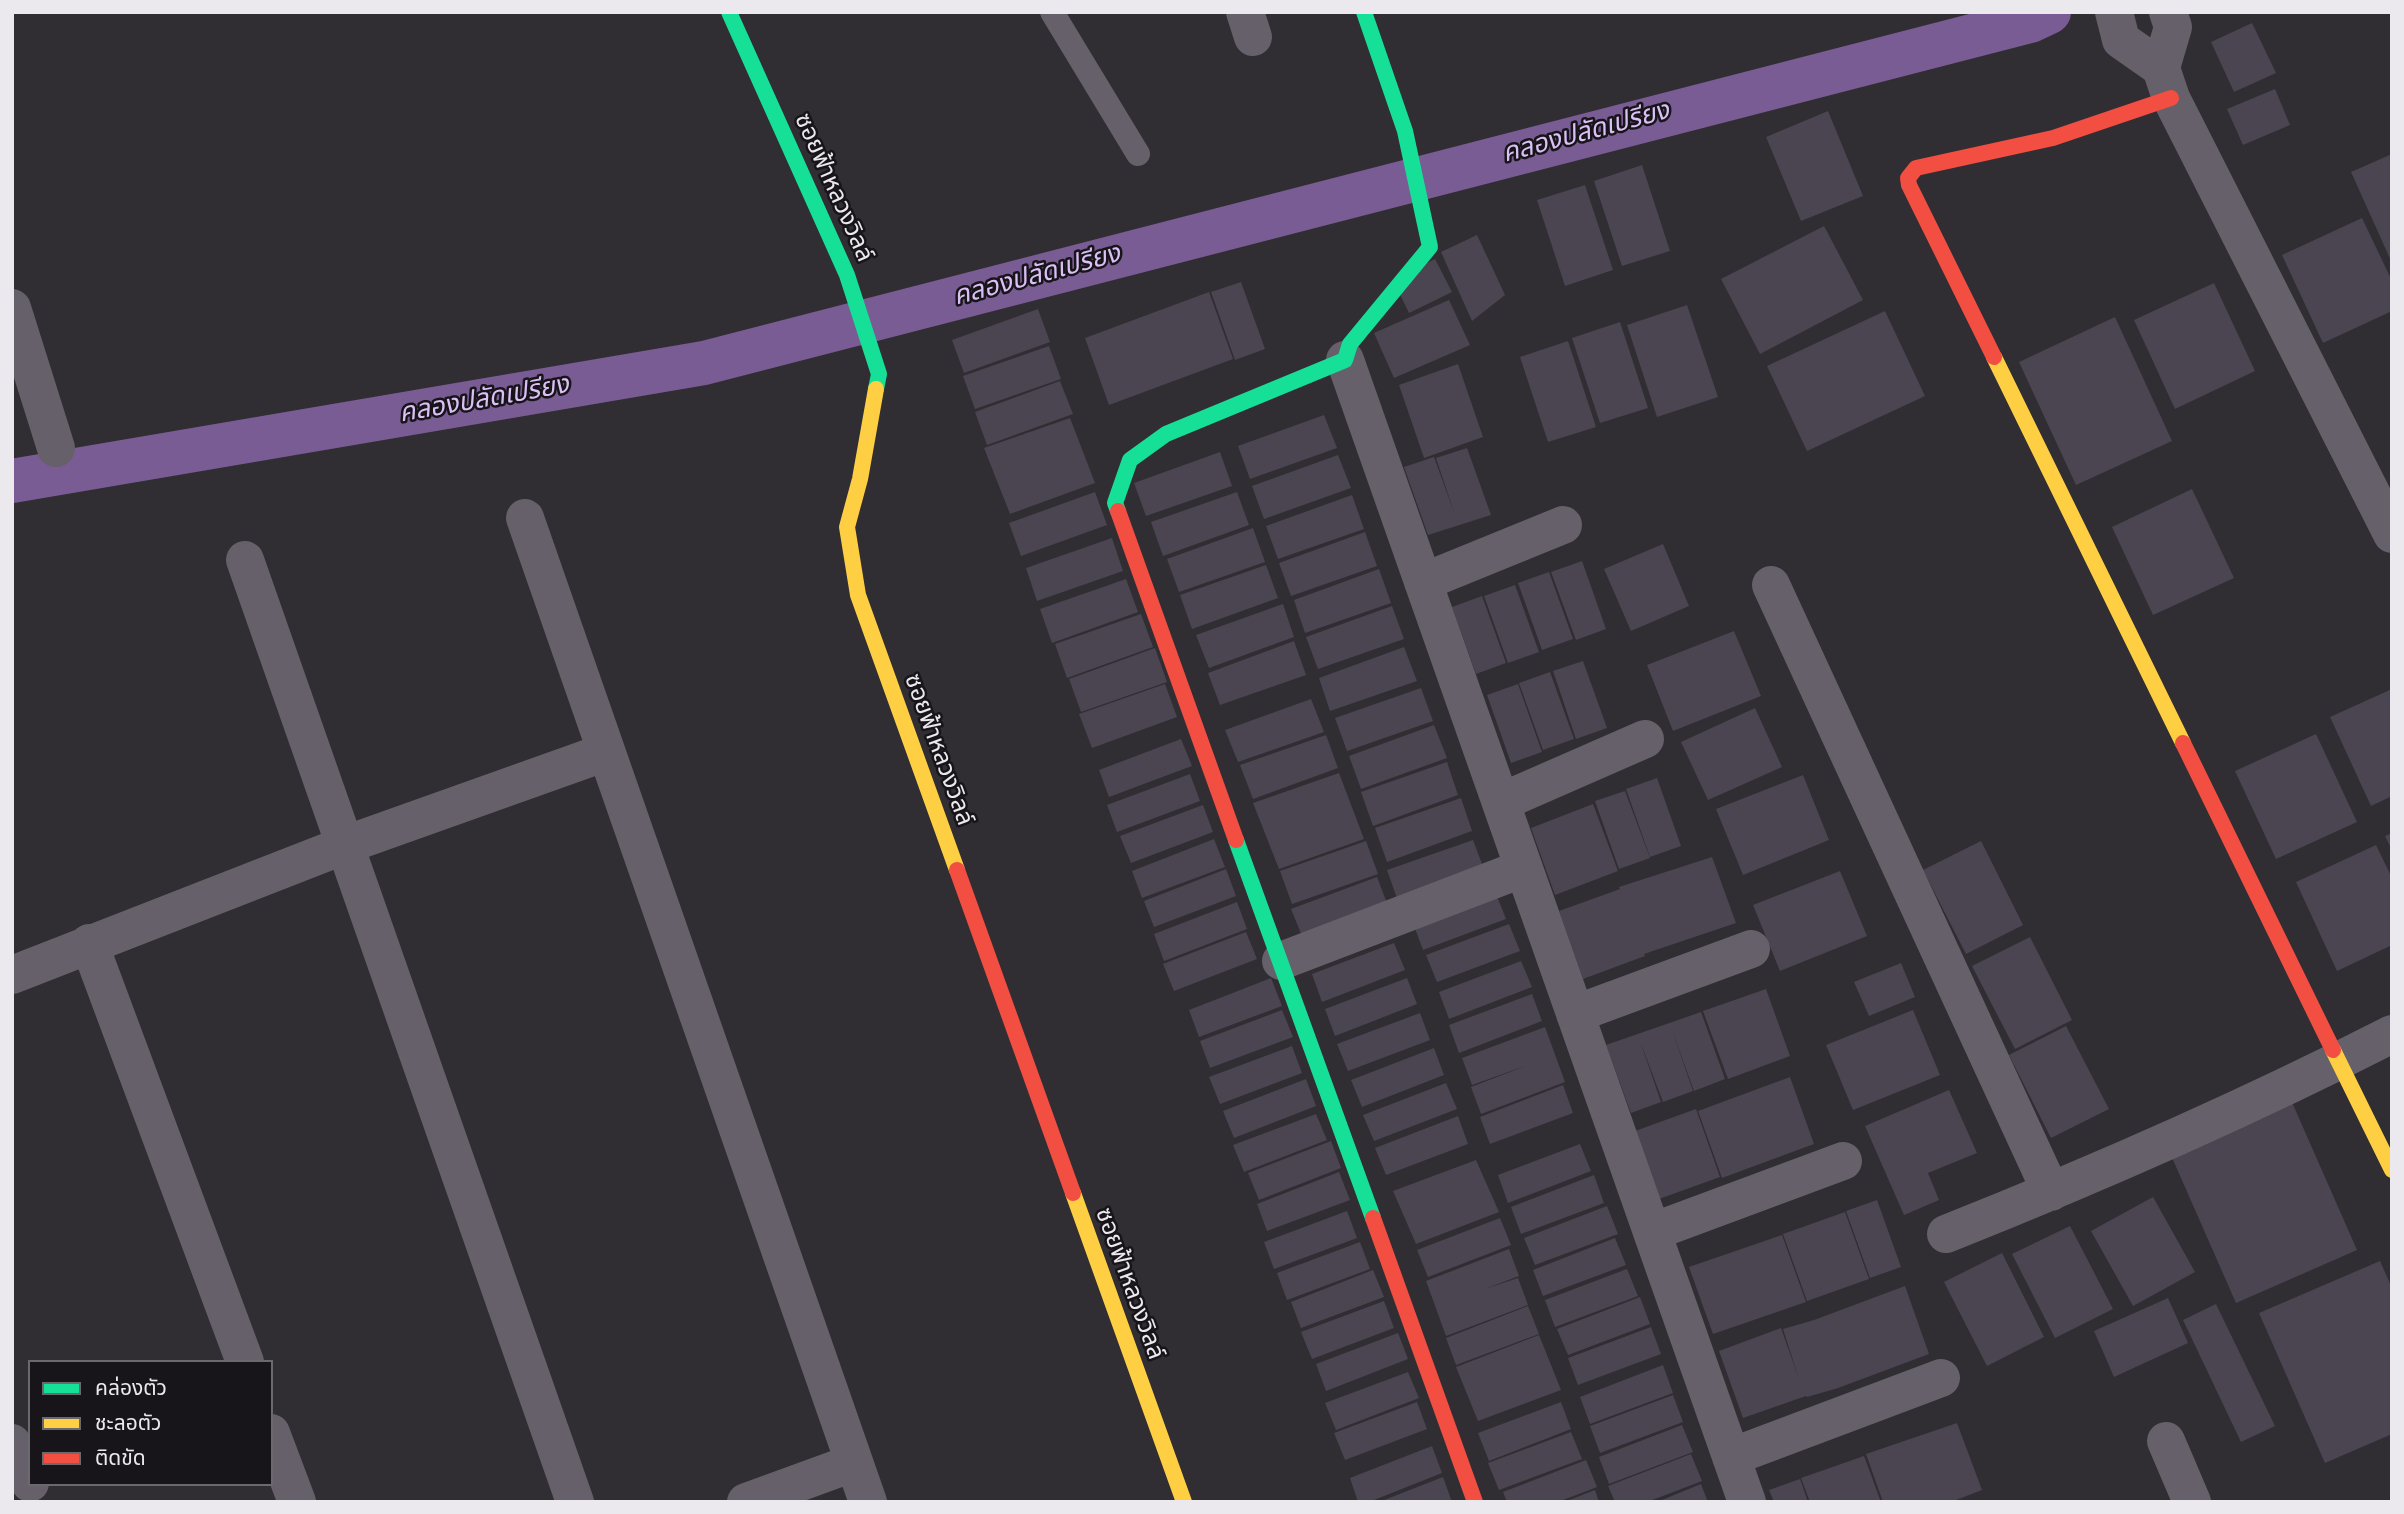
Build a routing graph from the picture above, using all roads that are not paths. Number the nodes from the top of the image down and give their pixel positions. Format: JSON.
{"nodes":[{"id":1,"x":729,"y":12,"type":"edge"},
{"id":2,"x":1052,"y":12,"type":"edge"},
{"id":3,"x":1364,"y":12,"type":"edge"},
{"id":4,"x":2171,"y":20,"type":"edge"},
{"id":5,"x":2117,"y":26,"type":"edge"},
{"id":6,"x":2166,"y":83,"type":"junction"},
{"id":7,"x":1138,"y":154,"type":"dead end"},
{"id":8,"x":12,"y":308,"type":"edge"},
{"id":9,"x":1345,"y":360,"type":"junction"},
{"id":10,"x":56,"y":448,"type":"dead end"},
{"id":11,"x":525,"y":518,"type":"dead end"},
{"id":12,"x":1563,"y":525,"type":"dead end"},
{"id":13,"x":2392,"y":534,"type":"edge"},
{"id":14,"x":245,"y":560,"type":"dead end"},
{"id":15,"x":1423,"y":582,"type":"junction"},
{"id":16,"x":1771,"y":585,"type":"dead end"},
{"id":17,"x":1645,"y":739,"type":"dead end"},
{"id":18,"x":606,"y":752,"type":"junction"},
{"id":19,"x":1501,"y":802,"type":"junction"},
{"id":20,"x":345,"y":845,"type":"junction"},
{"id":21,"x":1524,"y":868,"type":"junction"},
{"id":22,"x":89,"y":943,"type":"junction"},
{"id":23,"x":1751,"y":949,"type":"dead end"},
{"id":24,"x":1280,"y":961,"type":"junction"},
{"id":25,"x":12,"y":975,"type":"edge"},
{"id":26,"x":1575,"y":1013,"type":"junction"},
{"id":27,"x":2392,"y":1034,"type":"edge"},
{"id":28,"x":2339,"y":1061,"type":"junction"},
{"id":29,"x":1843,"y":1161,"type":"dead end"},
{"id":30,"x":2392,"y":1170,"type":"edge"},
{"id":31,"x":2051,"y":1192,"type":"junction"},
{"id":32,"x":1652,"y":1232,"type":"junction"},
{"id":33,"x":1945,"y":1234,"type":"dead end"},
{"id":34,"x":244,"y":1360,"type":"edge"},
{"id":35,"x":1941,"y":1378,"type":"dead end"},
{"id":36,"x":273,"y":1438,"type":"edge"},
{"id":37,"x":2166,"y":1441,"type":"dead end"},
{"id":38,"x":12,"y":1443,"type":"edge"},
{"id":39,"x":1731,"y":1457,"type":"junction"},
{"id":40,"x":853,"y":1463,"type":"junction"},
{"id":41,"x":28,"y":1479,"type":"edge"},
{"id":42,"x":31,"y":1486,"type":"edge"},
{"id":43,"x":38,"y":1502,"type":"edge"},
{"id":44,"x":297,"y":1502,"type":"edge"},
{"id":45,"x":575,"y":1502,"type":"edge"},
{"id":46,"x":746,"y":1502,"type":"edge"},
{"id":47,"x":868,"y":1502,"type":"edge"},
{"id":48,"x":1184,"y":1502,"type":"edge"},
{"id":49,"x":1475,"y":1502,"type":"edge"},
{"id":50,"x":1746,"y":1502,"type":"edge"},
{"id":51,"x":2192,"y":1502,"type":"edge"}],
"edges":[{"from":1,"to":48,"type":"street","name":"ซอยฟ้าหลวงวิลล์"},
{"from":2,"to":7,"type":"lane"},
{"from":3,"to":9,"type":"street"},
{"from":4,"to":6,"type":"street"},
{"from":5,"to":6,"type":"street"},
{"from":6,"to":13,"type":"street"},
{"from":6,"to":28,"type":"street"},
{"from":8,"to":10,"type":"street"},
{"from":9,"to":15,"type":"street"},
{"from":9,"to":24,"type":"street"},
{"from":11,"to":18,"type":"street"},
{"from":12,"to":15,"type":"street"},
{"from":14,"to":20,"type":"street"},
{"from":15,"to":19,"type":"street"},
{"from":16,"to":31,"type":"street"},
{"from":17,"to":19,"type":"street"},
{"from":18,"to":20,"type":"street"},
{"from":18,"to":40,"type":"street"},
{"from":19,"to":21,"type":"street"},
{"from":20,"to":22,"type":"street"},
{"from":20,"to":45,"type":"street"},
{"from":21,"to":24,"type":"street"},
{"from":21,"to":26,"type":"street"},
{"from":22,"to":25,"type":"street"},
{"from":22,"to":34,"type":"street"},
{"from":23,"to":26,"type":"street"},
{"from":24,"to":49,"type":"street"},
{"from":26,"to":32,"type":"street"},
{"from":27,"to":28,"type":"street"},
{"from":28,"to":30,"type":"street"},
{"from":28,"to":31,"type":"street"},
{"from":29,"to":32,"type":"street"},
{"from":31,"to":33,"type":"street"},
{"from":32,"to":39,"type":"street"},
{"from":35,"to":39,"type":"street"},
{"from":36,"to":44,"type":"street"},
{"from":37,"to":51,"type":"street"},
{"from":38,"to":41,"type":"street"},
{"from":39,"to":50,"type":"street"},
{"from":40,"to":46,"type":"street"},
{"from":40,"to":47,"type":"street"},
{"from":42,"to":43,"type":"street"}]}
